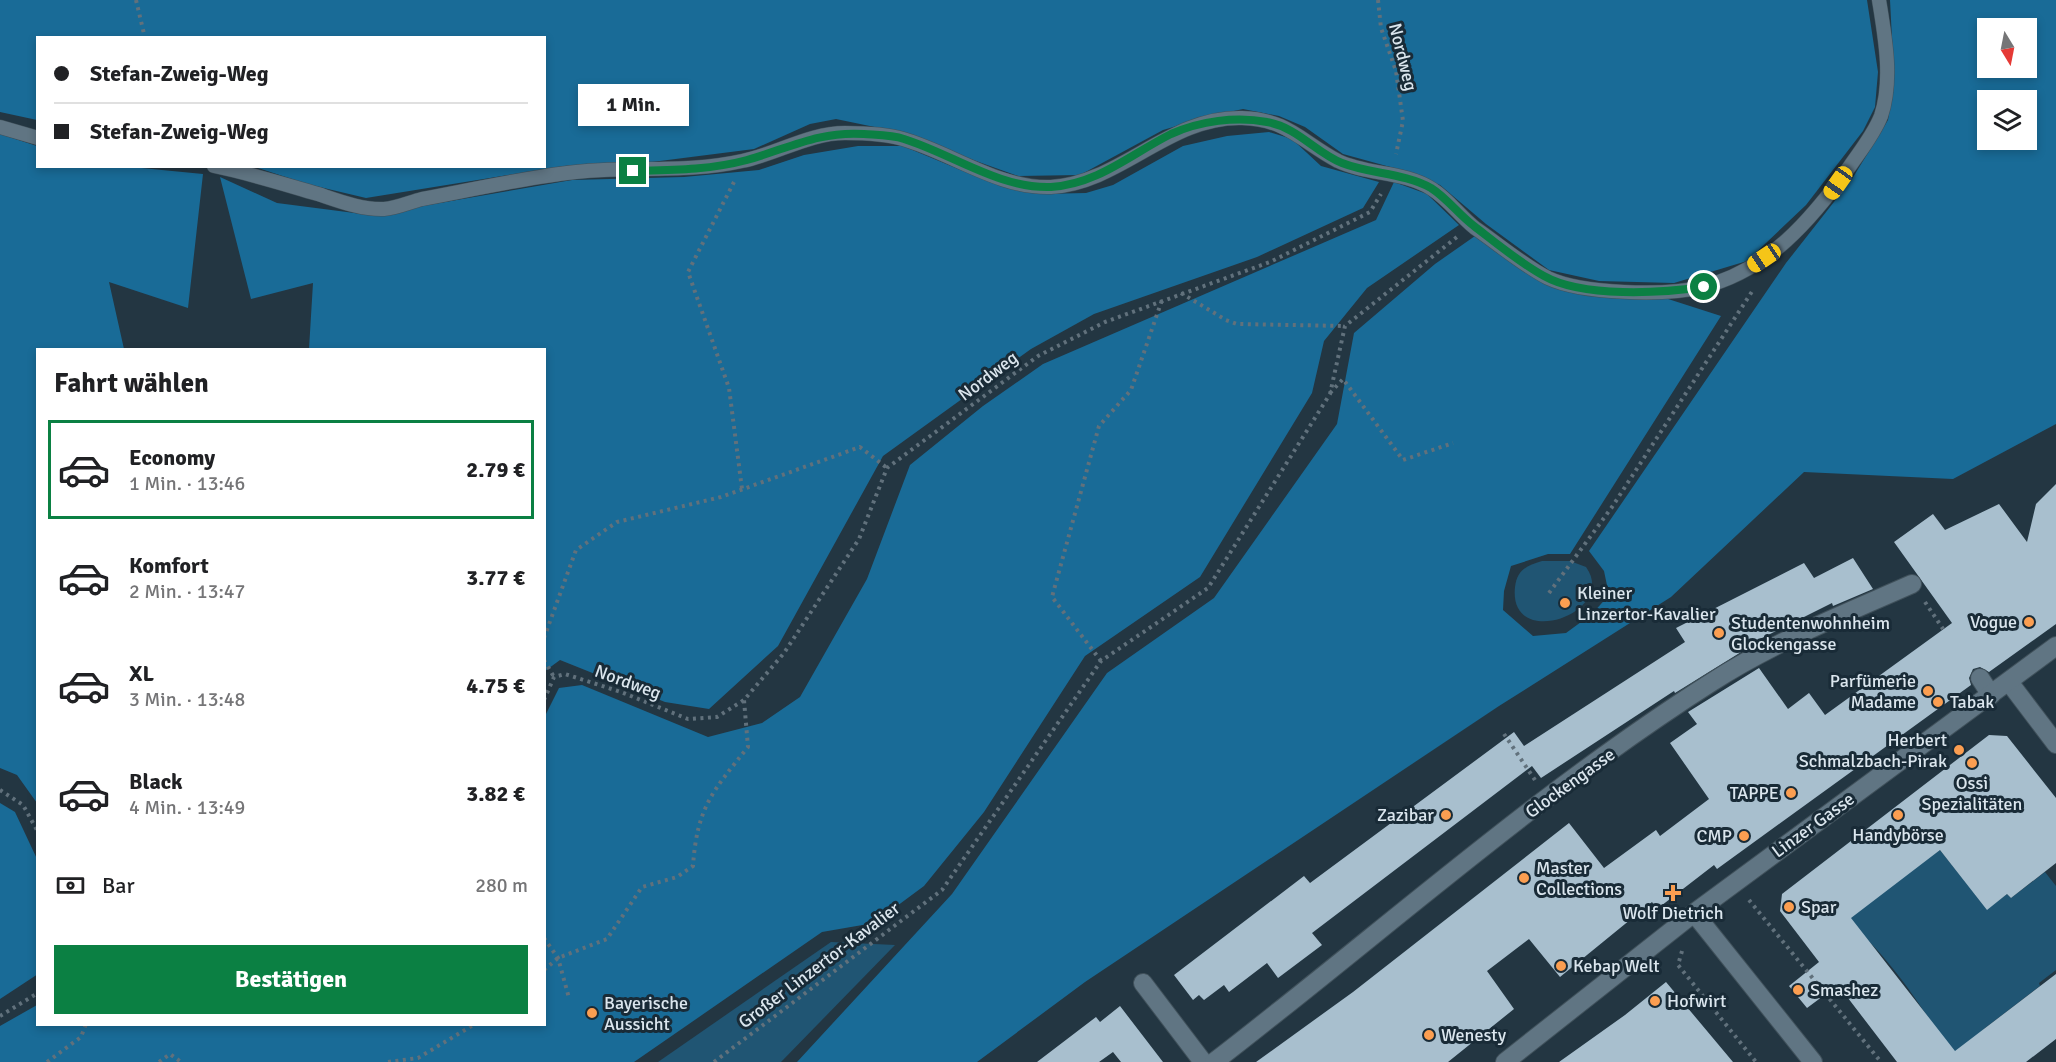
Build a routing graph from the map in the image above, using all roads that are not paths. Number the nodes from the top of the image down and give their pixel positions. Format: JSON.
{"nodes":[{"id":1,"x":1879,"y":0,"type":"edge"},
{"id":2,"x":0,"y":127,"type":"edge"},
{"id":3,"x":36,"y":137,"type":"edge"},
{"id":4,"x":224,"y":168,"type":"edge"},
{"id":5,"x":1912,"y":584,"type":"road end"},
{"id":6,"x":2056,"y":646,"type":"edge"},
{"id":7,"x":1980,"y":678,"type":"dead end"},
{"id":8,"x":2009,"y":682,"type":"junction"},
{"id":9,"x":1991,"y":695,"type":"junction"},
{"id":10,"x":2056,"y":744,"type":"edge"},
{"id":11,"x":1694,"y":913,"type":"junction"},
{"id":12,"x":1143,"y":983,"type":"dead end"},
{"id":13,"x":1203,"y":1062,"type":"edge"},
{"id":14,"x":1214,"y":1062,"type":"edge"},
{"id":15,"x":1505,"y":1062,"type":"edge"},
{"id":16,"x":1813,"y":1062,"type":"edge"}],
"edges":[{"from":1,"to":4,"type":"lane"},
{"from":2,"to":3,"type":"lane"},
{"from":5,"to":14,"type":"street","name":"Glockengasse"},
{"from":6,"to":8,"type":"street","name":"Linzer Gasse"},
{"from":7,"to":9,"type":"street"},
{"from":8,"to":9,"type":"street","name":"Linzer Gasse"},
{"from":8,"to":10,"type":"street"},
{"from":9,"to":11,"type":"street","name":"Linzer Gasse"},
{"from":11,"to":15,"type":"street","name":"Linzer Gasse"},
{"from":11,"to":16,"type":"street"},
{"from":12,"to":13,"type":"street"}]}
